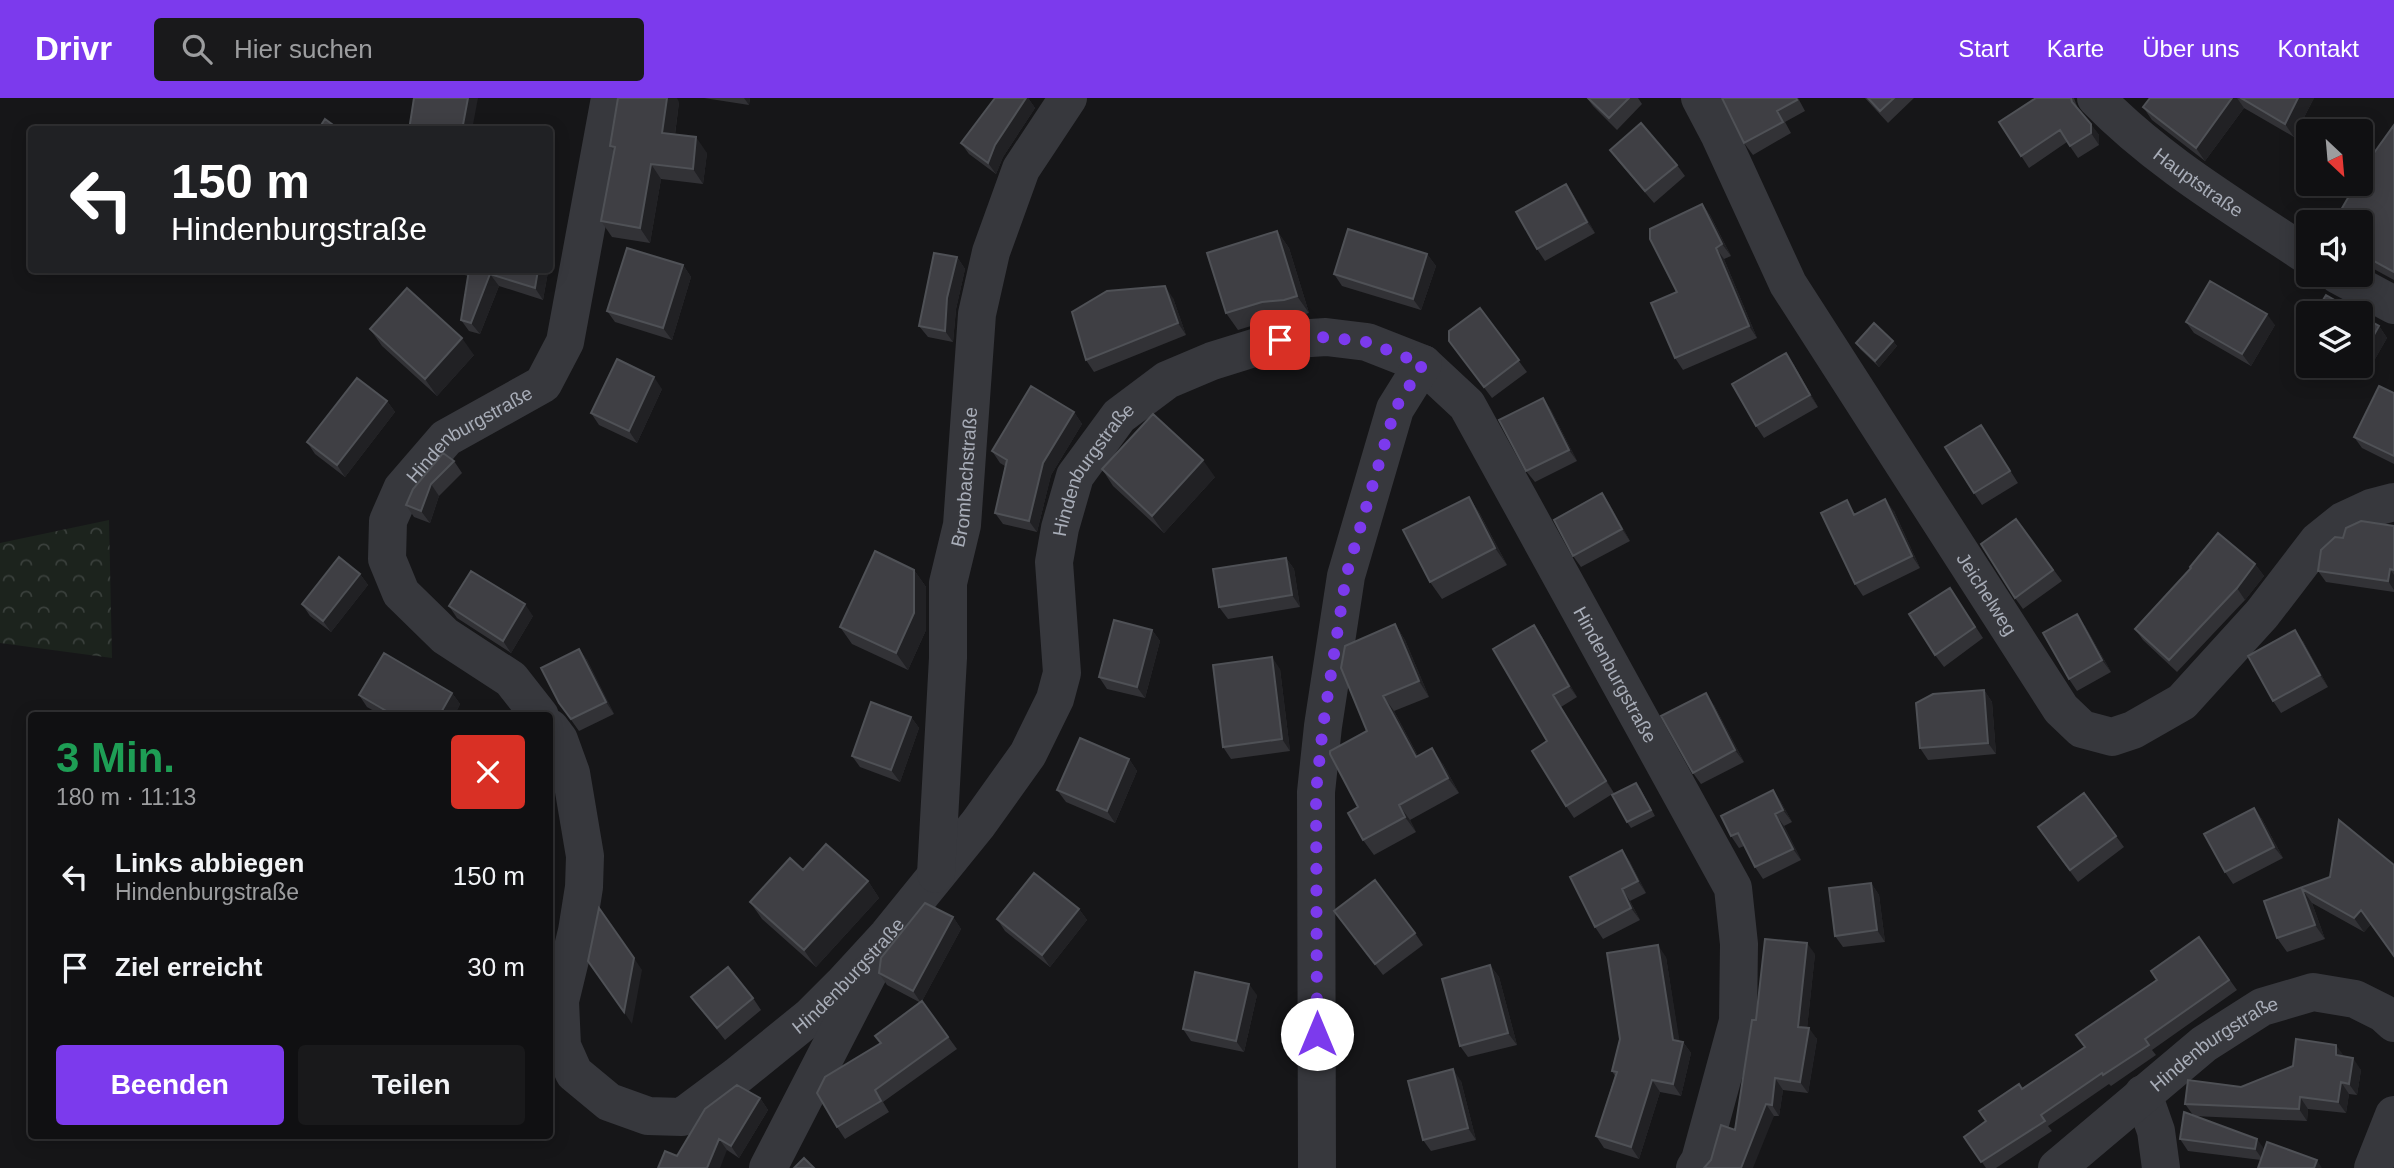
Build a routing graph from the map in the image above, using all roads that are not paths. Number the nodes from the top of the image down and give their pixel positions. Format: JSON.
{"nodes":[{"id":1,"x":610,"y":98,"type":"edge"},
{"id":2,"x":1068,"y":98,"type":"edge"},
{"id":3,"x":1700,"y":98,"type":"edge"},
{"id":4,"x":2096,"y":98,"type":"edge"},
{"id":5,"x":2296,"y":248,"type":"edge"},
{"id":6,"x":2360,"y":287,"type":"edge"},
{"id":7,"x":2394,"y":306,"type":"edge"},
{"id":8,"x":1423,"y":364,"type":"junction"},
{"id":9,"x":2394,"y":502,"type":"edge"},
{"id":10,"x":537,"y":712,"type":"edge"},
{"id":11,"x":553,"y":732,"type":"edge"},
{"id":12,"x":936,"y":874,"type":"junction"},
{"id":13,"x":888,"y":935,"type":"junction"},
{"id":14,"x":2394,"y":1023,"type":"edge"},
{"id":15,"x":2143,"y":1094,"type":"junction"},
{"id":16,"x":2394,"y":1115,"type":"edge"},
{"id":17,"x":768,"y":1168,"type":"edge"},
{"id":18,"x":1317,"y":1168,"type":"edge"},
{"id":19,"x":1695,"y":1168,"type":"edge"},
{"id":20,"x":2057,"y":1168,"type":"edge"},
{"id":21,"x":2161,"y":1168,"type":"edge"},
{"id":22,"x":2373,"y":1168,"type":"edge"}],
"edges":[{"from":1,"to":10,"type":"street","name":"Hindenburgstraße"},
{"from":2,"to":12,"type":"street","name":"Brombachstraße"},
{"from":3,"to":9,"type":"street","name":"Jeichelweg"},
{"from":4,"to":5,"type":"street","name":"Hauptstraße"},
{"from":6,"to":7,"type":"street"},
{"from":8,"to":12,"type":"street","name":"Hindenburgstraße"},
{"from":8,"to":18,"type":"street"},
{"from":8,"to":19,"type":"street","name":"Hindenburgstraße"},
{"from":11,"to":13,"type":"street","name":"Hindenburgstraße"},
{"from":12,"to":13,"type":"street","name":"Hindenburgstraße"},
{"from":13,"to":17,"type":"street"},
{"from":14,"to":15,"type":"street","name":"Hindenburgstraße"},
{"from":15,"to":20,"type":"street","name":"Hindenburgstraße"},
{"from":15,"to":21,"type":"street"},
{"from":16,"to":22,"type":"street"}]}
